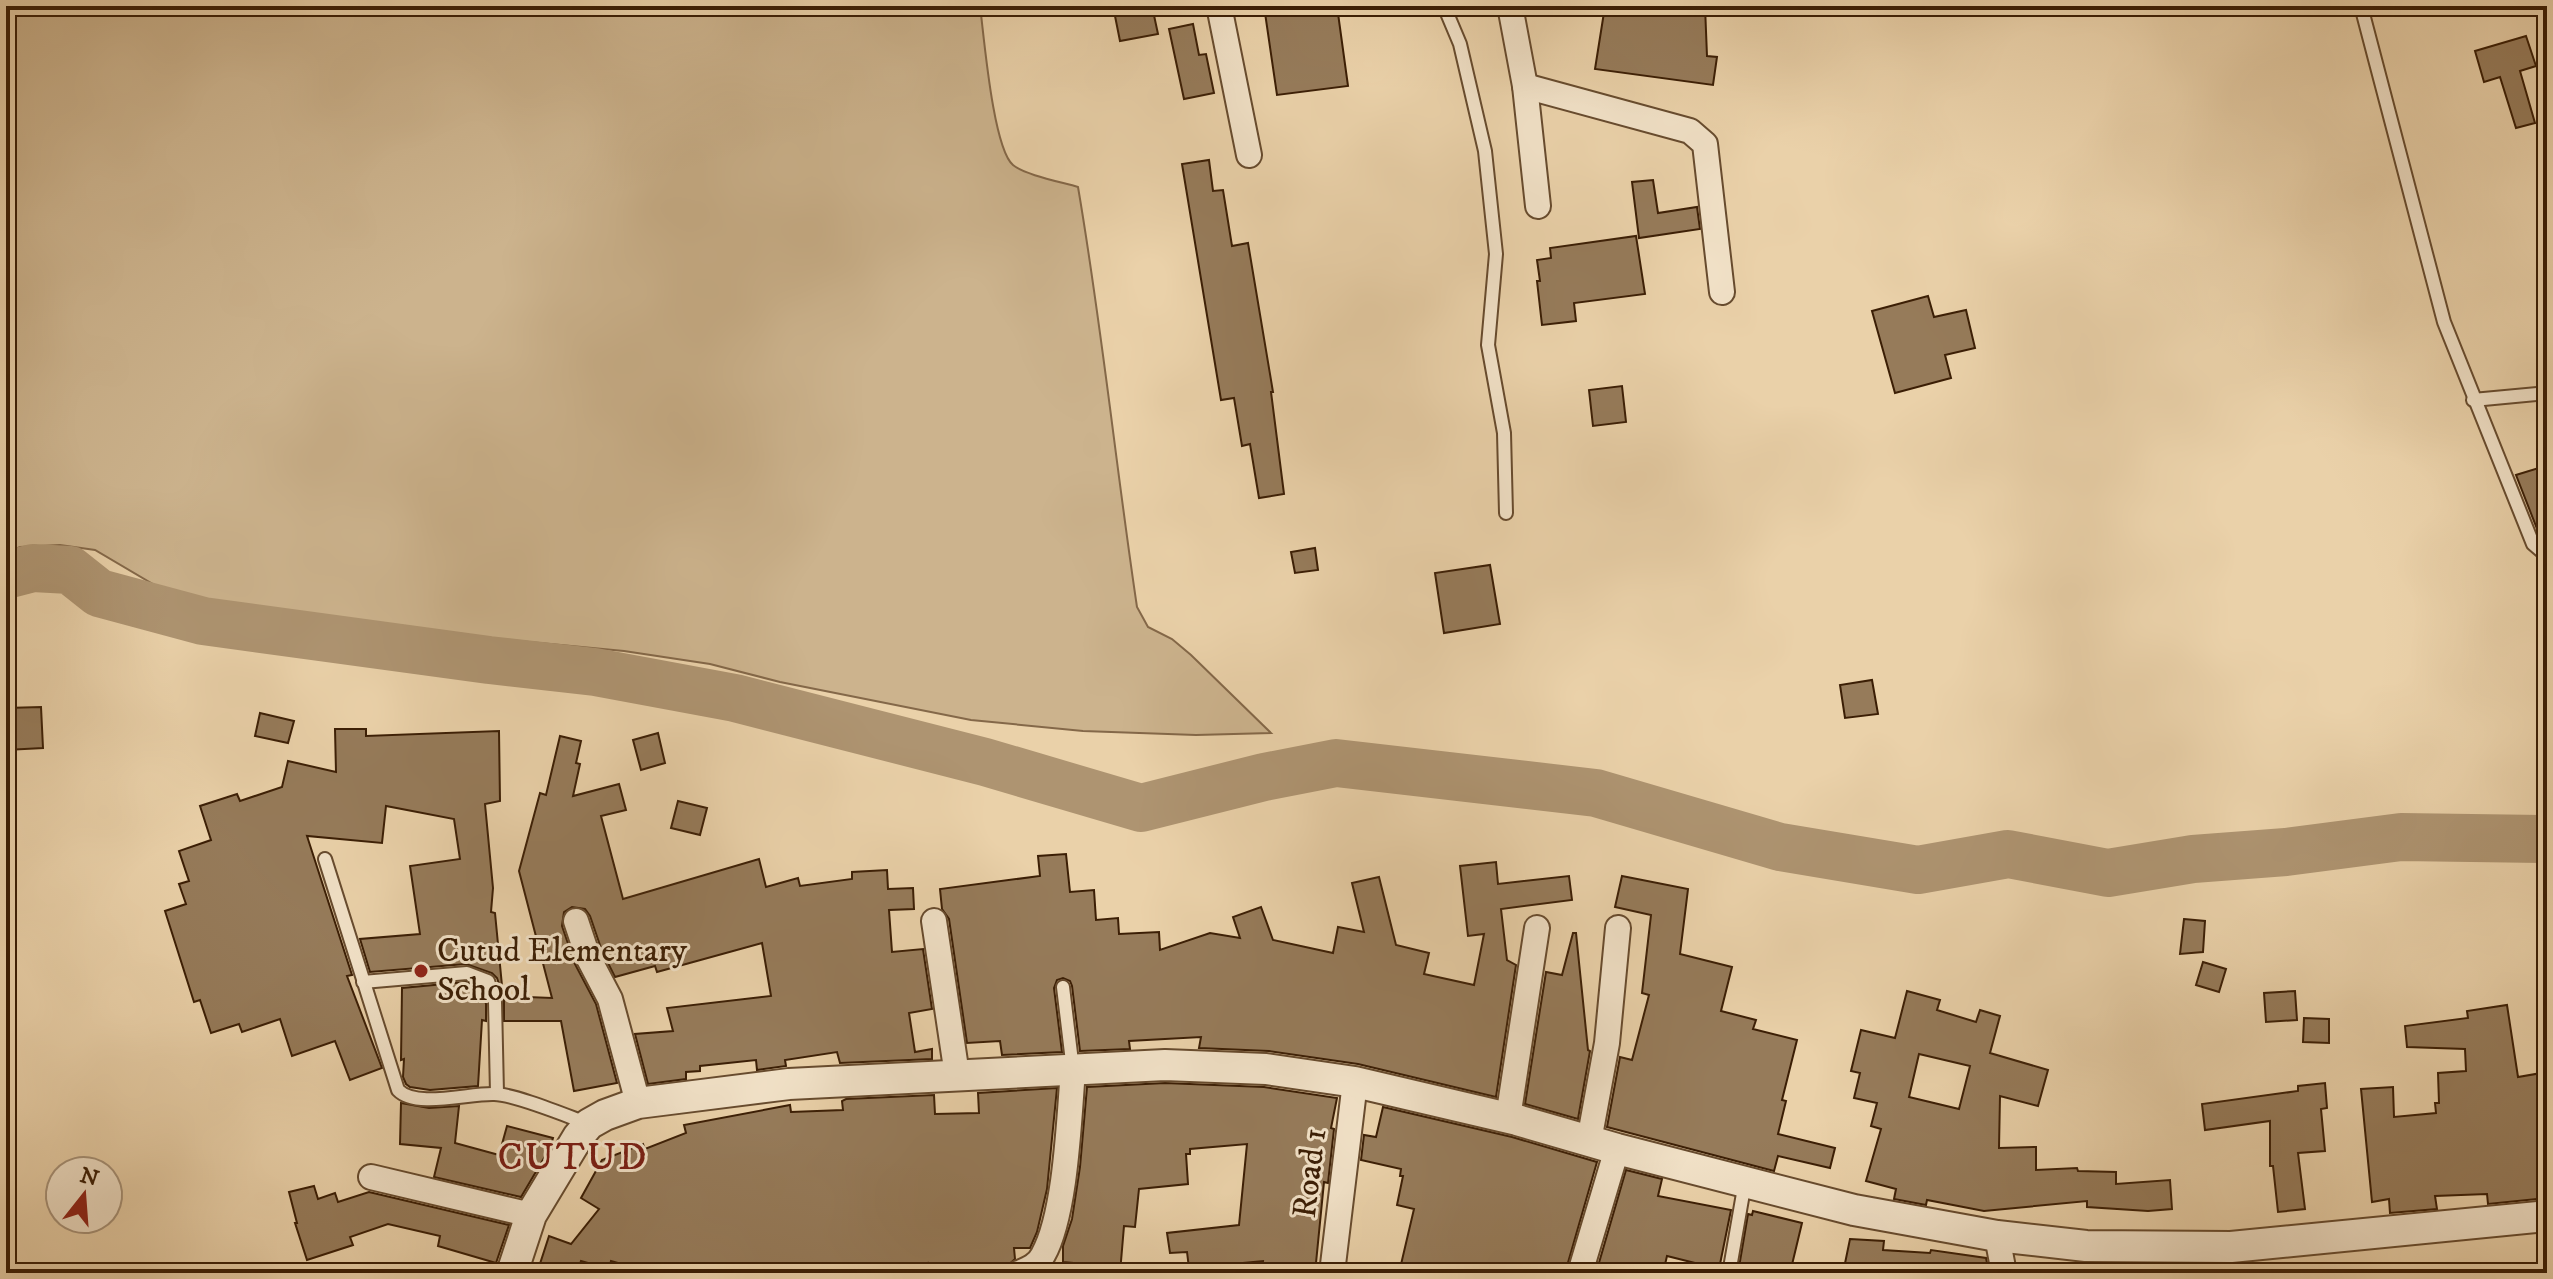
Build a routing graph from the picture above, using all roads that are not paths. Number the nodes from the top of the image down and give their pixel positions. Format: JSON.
{"nodes":[{"id":1,"x":1219,"y":6,"type":"edge"},
{"id":2,"x":1444,"y":6,"type":"edge"},
{"id":3,"x":1510,"y":6,"type":"edge"},
{"id":4,"x":2361,"y":6,"type":"edge"},
{"id":5,"x":1525,"y":86,"type":"junction"},
{"id":6,"x":1249,"y":155,"type":"dead end"},
{"id":7,"x":1538,"y":206,"type":"dead end"},
{"id":8,"x":1722,"y":292,"type":"dead end"},
{"id":9,"x":2547,"y":393,"type":"edge"},
{"id":10,"x":2473,"y":400,"type":"junction"},
{"id":11,"x":1506,"y":513,"type":"dead end"},
{"id":12,"x":2547,"y":556,"type":"edge"},
{"id":13,"x":325,"y":859,"type":"dead end"},
{"id":14,"x":576,"y":921,"type":"dead end"},
{"id":15,"x":934,"y":921,"type":"dead end"},
{"id":16,"x":1537,"y":928,"type":"dead end"},
{"id":17,"x":1618,"y":928,"type":"dead end"},
{"id":18,"x":363,"y":982,"type":"junction"},
{"id":19,"x":1063,"y":987,"type":"dead end"},
{"id":20,"x":1073,"y":1070,"type":"junction"},
{"id":21,"x":957,"y":1075,"type":"junction"},
{"id":22,"x":1355,"y":1082,"type":"junction"},
{"id":23,"x":497,"y":1093,"type":"junction"},
{"id":24,"x":638,"y":1103,"type":"junction"},
{"id":25,"x":1508,"y":1118,"type":"junction"},
{"id":26,"x":589,"y":1124,"type":"junction"},
{"id":27,"x":1603,"y":1145,"type":"junction"},
{"id":28,"x":371,"y":1177,"type":"dead end"},
{"id":29,"x":1745,"y":1182,"type":"junction"},
{"id":30,"x":531,"y":1215,"type":"junction"},
{"id":31,"x":2547,"y":1216,"type":"edge"},
{"id":32,"x":1997,"y":1236,"type":"junction"},
{"id":33,"x":512,"y":1273,"type":"edge"},
{"id":34,"x":1019,"y":1273,"type":"edge"},
{"id":35,"x":1332,"y":1273,"type":"edge"},
{"id":36,"x":1580,"y":1273,"type":"edge"},
{"id":37,"x":1727,"y":1273,"type":"edge"},
{"id":38,"x":2004,"y":1273,"type":"edge"}],
"edges":[{"from":1,"to":6,"type":"street"},
{"from":2,"to":11,"type":"lane"},
{"from":3,"to":5,"type":"street"},
{"from":4,"to":10,"type":"lane"},
{"from":5,"to":7,"type":"street"},
{"from":5,"to":8,"type":"street"},
{"from":9,"to":10,"type":"lane"},
{"from":10,"to":12,"type":"lane"},
{"from":13,"to":18,"type":"lane"},
{"from":14,"to":24,"type":"street"},
{"from":15,"to":21,"type":"street"},
{"from":16,"to":25,"type":"street"},
{"from":17,"to":27,"type":"street"},
{"from":18,"to":23,"type":"lane"},
{"from":18,"to":23,"type":"lane"},
{"from":19,"to":20,"type":"lane"},
{"from":20,"to":21,"type":"street"},
{"from":20,"to":22,"type":"street"},
{"from":20,"to":34,"type":"street"},
{"from":21,"to":24,"type":"street"},
{"from":22,"to":25,"type":"street"},
{"from":22,"to":35,"type":"street","name":"Road 1"},
{"from":23,"to":26,"type":"lane"},
{"from":24,"to":26,"type":"street"},
{"from":25,"to":27,"type":"street"},
{"from":26,"to":30,"type":"street"},
{"from":27,"to":29,"type":"street"},
{"from":27,"to":36,"type":"street"},
{"from":28,"to":30,"type":"street"},
{"from":29,"to":32,"type":"street"},
{"from":29,"to":37,"type":"lane"},
{"from":30,"to":33,"type":"street"},
{"from":31,"to":32,"type":"street"},
{"from":32,"to":38,"type":"street"}]}
